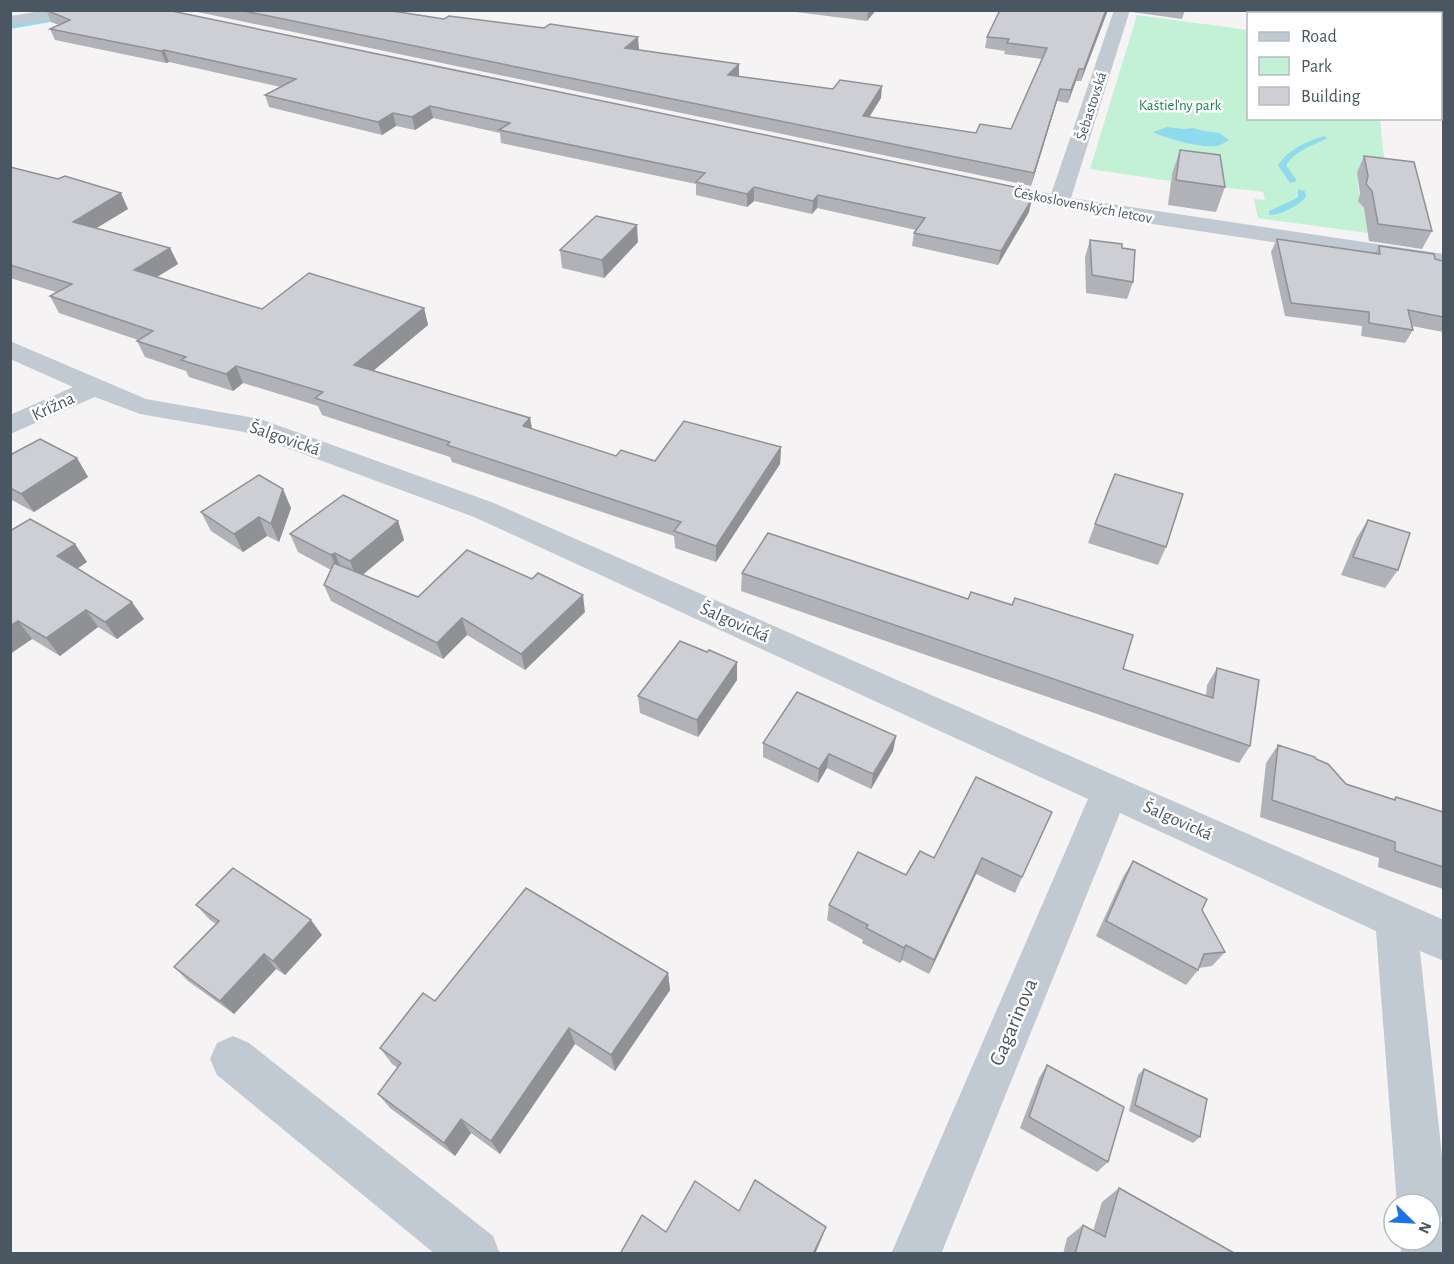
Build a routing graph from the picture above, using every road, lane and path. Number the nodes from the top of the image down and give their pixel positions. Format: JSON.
{"nodes":[{"id":1,"x":80,"y":10,"type":"edge"},
{"id":2,"x":1122,"y":10,"type":"edge"},
{"id":3,"x":10,"y":21,"type":"edge"},
{"id":4,"x":966,"y":182,"type":"edge"},
{"id":5,"x":1059,"y":202,"type":"junction"},
{"id":6,"x":1443,"y":261,"type":"edge"},
{"id":7,"x":10,"y":348,"type":"edge"},
{"id":8,"x":95,"y":387,"type":"junction"},
{"id":9,"x":10,"y":426,"type":"edge"},
{"id":10,"x":1111,"y":790,"type":"junction"},
{"id":11,"x":1395,"y":919,"type":"junction"},
{"id":12,"x":1443,"y":941,"type":"edge"},
{"id":13,"x":233,"y":1059,"type":"dead end"},
{"id":14,"x":1421,"y":1192,"type":"edge"},
{"id":15,"x":475,"y":1254,"type":"edge"},
{"id":16,"x":916,"y":1254,"type":"edge"}],
"edges":[{"from":1,"to":3,"type":"street"},
{"from":2,"to":5,"type":"street","name":"Šebastovská"},
{"from":4,"to":5,"type":"street","name":"Československých letcov"},
{"from":5,"to":6,"type":"street","name":"Československých letcov"},
{"from":7,"to":8,"type":"street","name":"Šalgovická"},
{"from":8,"to":9,"type":"street","name":"Krížna"},
{"from":8,"to":10,"type":"street","name":"Šalgovická"},
{"from":10,"to":11,"type":"street","name":"Šalgovická"},
{"from":10,"to":16,"type":"street","name":"Gagarinova"},
{"from":11,"to":12,"type":"street","name":"Šalgovická"},
{"from":11,"to":14,"type":"street"},
{"from":13,"to":15,"type":"street"}]}
